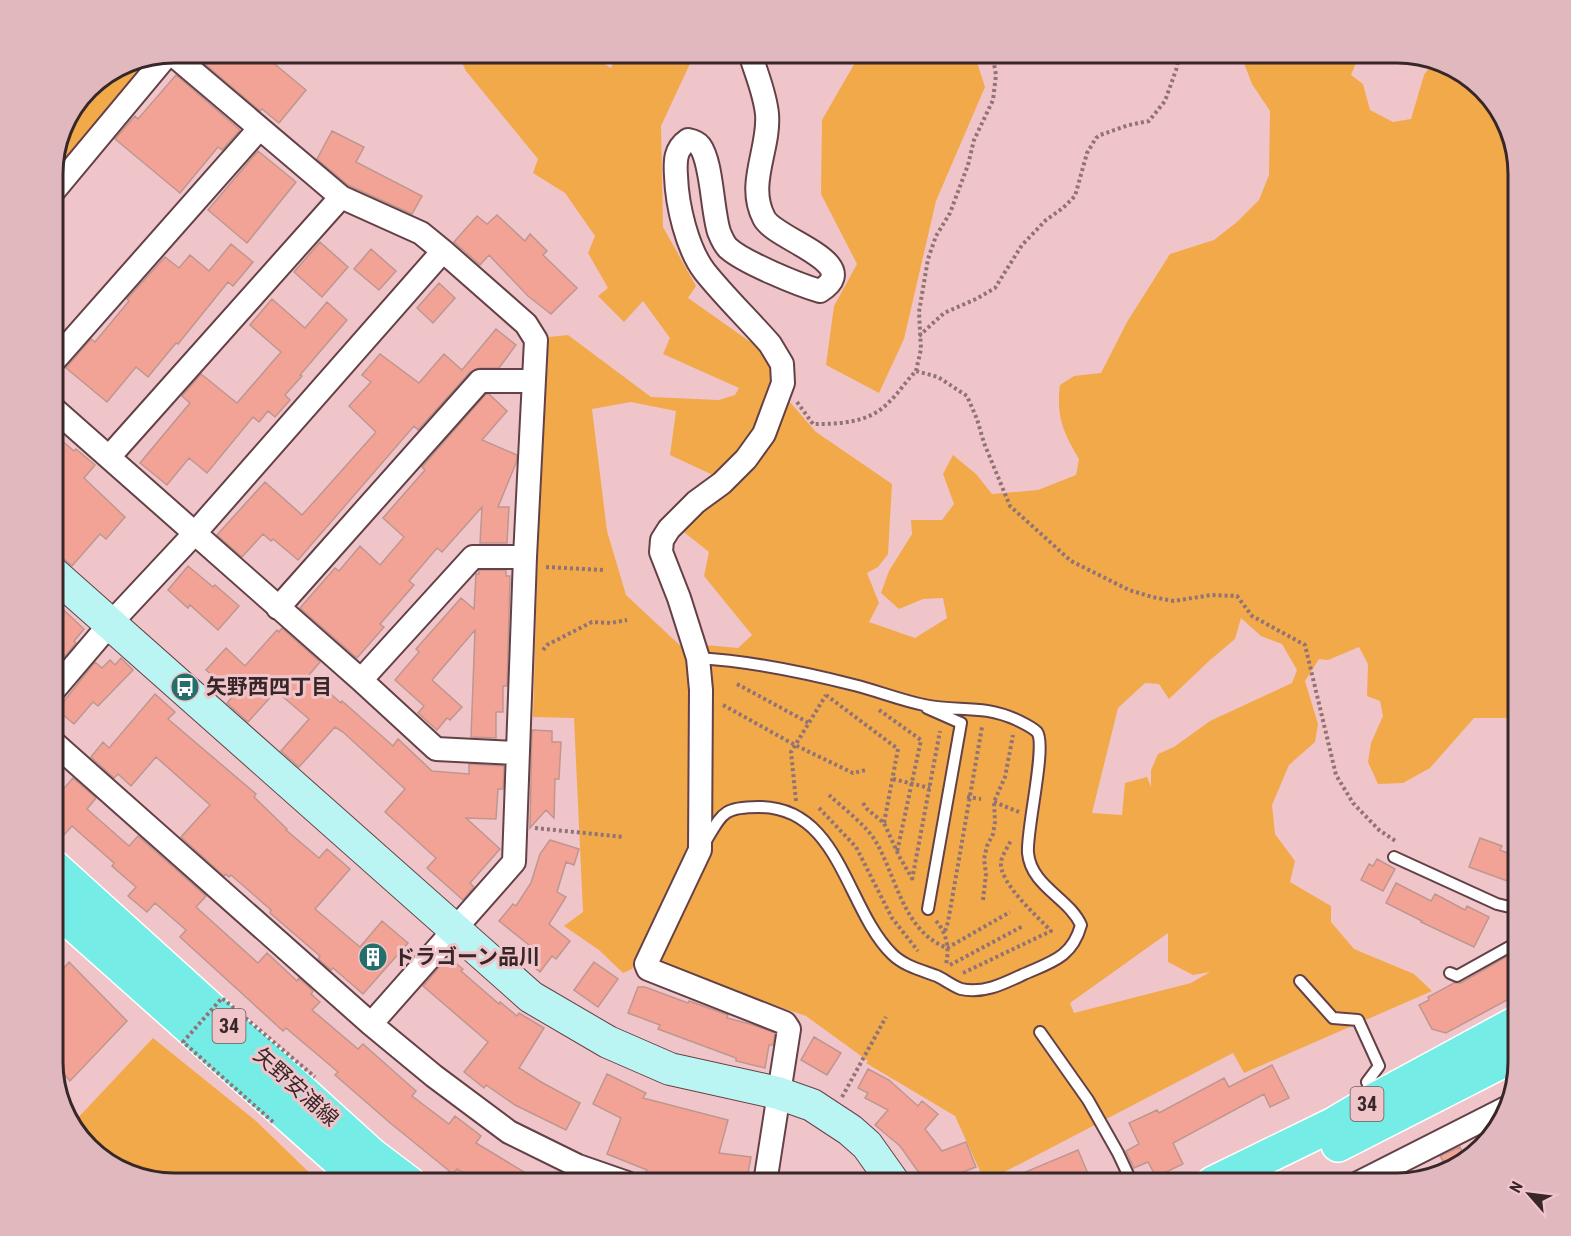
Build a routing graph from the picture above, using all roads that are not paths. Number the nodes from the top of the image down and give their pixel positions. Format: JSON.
{"nodes":[{"id":1,"x":182,"y":63,"type":"edge"},
{"id":2,"x":754,"y":63,"type":"edge"},
{"id":3,"x":161,"y":64,"type":"edge"},
{"id":4,"x":259,"y":129,"type":"junction"},
{"id":5,"x":63,"y":180,"type":"edge"},
{"id":6,"x":341,"y":197,"type":"junction"},
{"id":7,"x":443,"y":251,"type":"junction"},
{"id":8,"x":63,"y":351,"type":"edge"},
{"id":9,"x":533,"y":381,"type":"junction"},
{"id":10,"x":63,"y":417,"type":"edge"},
{"id":11,"x":109,"y":457,"type":"junction"},
{"id":12,"x":195,"y":533,"type":"junction"},
{"id":13,"x":525,"y":562,"type":"junction"},
{"id":14,"x":63,"y":582,"type":"edge"},
{"id":15,"x":278,"y":608,"type":"junction"},
{"id":16,"x":110,"y":624,"type":"junction"},
{"id":17,"x":698,"y":658,"type":"junction"},
{"id":18,"x":63,"y":680,"type":"edge"},
{"id":19,"x":361,"y":680,"type":"junction"},
{"id":20,"x":925,"y":706,"type":"junction"},
{"id":21,"x":63,"y":751,"type":"edge"},
{"id":22,"x":517,"y":753,"type":"junction"},
{"id":23,"x":700,"y":850,"type":"junction"},
{"id":24,"x":1394,"y":857,"type":"dead end"},
{"id":25,"x":63,"y":875,"type":"edge"},
{"id":26,"x":1508,"y":907,"type":"edge"},
{"id":27,"x":928,"y":909,"type":"dead end"},
{"id":28,"x":63,"y":915,"type":"edge"},
{"id":29,"x":454,"y":929,"type":"junction"},
{"id":30,"x":1508,"y":948,"type":"edge"},
{"id":31,"x":1450,"y":973,"type":"dead end"},
{"id":32,"x":1300,"y":981,"type":"dead end"},
{"id":33,"x":370,"y":1024,"type":"junction"},
{"id":34,"x":1508,"y":1027,"type":"edge"},
{"id":35,"x":1040,"y":1032,"type":"dead end"},
{"id":36,"x":1508,"y":1058,"type":"edge"},
{"id":37,"x":778,"y":1093,"type":"junction"},
{"id":38,"x":1376,"y":1099,"type":"junction"},
{"id":39,"x":1493,"y":1117,"type":"edge"},
{"id":40,"x":352,"y":1173,"type":"edge"},
{"id":41,"x":395,"y":1173,"type":"edge"},
{"id":42,"x":597,"y":1173,"type":"edge"},
{"id":43,"x":767,"y":1173,"type":"edge"},
{"id":44,"x":886,"y":1173,"type":"edge"},
{"id":45,"x":1127,"y":1173,"type":"edge"},
{"id":46,"x":1235,"y":1173,"type":"edge"},
{"id":47,"x":1283,"y":1173,"type":"edge"},
{"id":48,"x":1380,"y":1173,"type":"edge"}],
"edges":[{"from":1,"to":4,"type":"street"},
{"from":2,"to":17,"type":"street"},
{"from":3,"to":5,"type":"street"},
{"from":4,"to":6,"type":"street"},
{"from":4,"to":8,"type":"street"},
{"from":6,"to":7,"type":"street"},
{"from":6,"to":11,"type":"street"},
{"from":7,"to":9,"type":"street"},
{"from":7,"to":12,"type":"street"},
{"from":9,"to":13,"type":"street"},
{"from":9,"to":15,"type":"street"},
{"from":10,"to":11,"type":"street"},
{"from":11,"to":12,"type":"street"},
{"from":12,"to":15,"type":"street"},
{"from":12,"to":16,"type":"street"},
{"from":13,"to":19,"type":"street"},
{"from":13,"to":22,"type":"street"},
{"from":14,"to":16,"type":"street"},
{"from":15,"to":19,"type":"street"},
{"from":16,"to":18,"type":"street"},
{"from":16,"to":29,"type":"street"},
{"from":17,"to":20,"type":"lane"},
{"from":17,"to":23,"type":"street"},
{"from":19,"to":22,"type":"street"},
{"from":20,"to":23,"type":"lane"},
{"from":20,"to":27,"type":"lane"},
{"from":21,"to":33,"type":"street"},
{"from":22,"to":29,"type":"street"},
{"from":23,"to":37,"type":"street"},
{"from":24,"to":26,"type":"lane"},
{"from":25,"to":41,"type":"main road","name":"矢野安浦線","number":"34"},
{"from":28,"to":40,"type":"main road","name":"矢野安浦線","number":"34"},
{"from":29,"to":33,"type":"street"},
{"from":29,"to":37,"type":"street"},
{"from":30,"to":31,"type":"lane"},
{"from":32,"to":38,"type":"lane"},
{"from":33,"to":42,"type":"street"},
{"from":34,"to":38,"type":"main road","number":"34"},
{"from":35,"to":45,"type":"lane"},
{"from":36,"to":47,"type":"main road","number":"34"},
{"from":37,"to":43,"type":"street"},
{"from":37,"to":44,"type":"street"},
{"from":38,"to":46,"type":"main road","number":"34"},
{"from":39,"to":48,"type":"street"}]}
